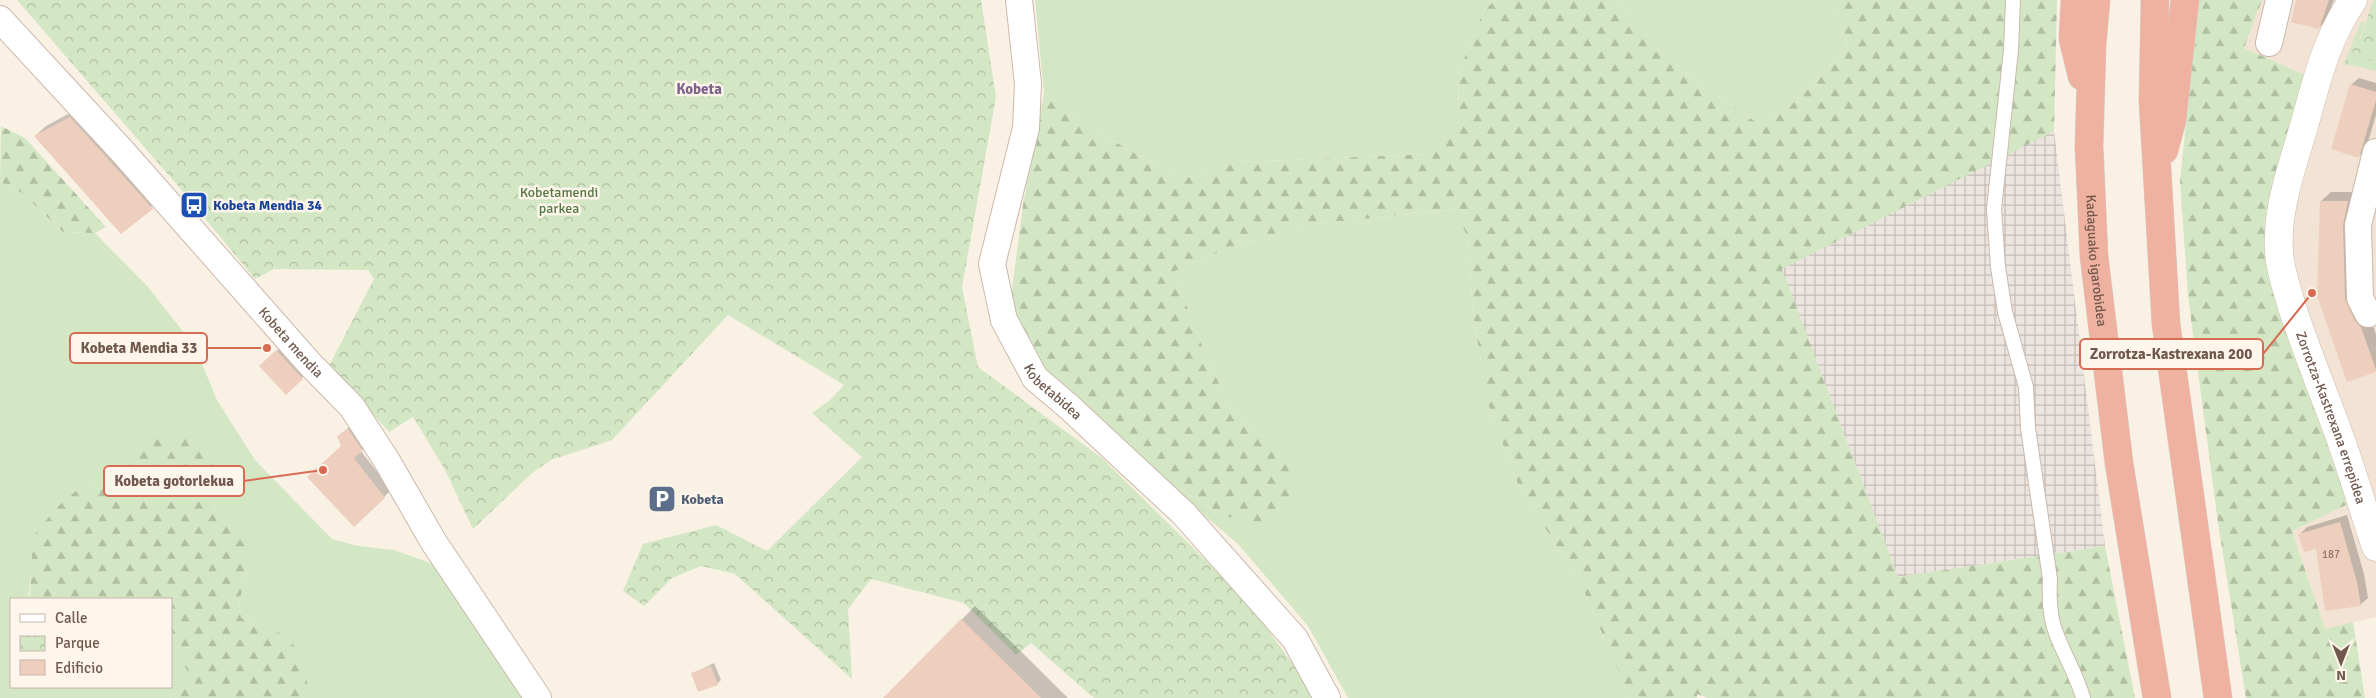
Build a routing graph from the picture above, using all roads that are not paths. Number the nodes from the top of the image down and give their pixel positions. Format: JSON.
{"nodes":[{"id":1,"x":1019,"y":0,"type":"edge"},
{"id":2,"x":2013,"y":0,"type":"edge"},
{"id":3,"x":2074,"y":0,"type":"edge"},
{"id":4,"x":2096,"y":0,"type":"edge"},
{"id":5,"x":2155,"y":0,"type":"edge"},
{"id":6,"x":2185,"y":0,"type":"edge"},
{"id":7,"x":2279,"y":0,"type":"edge"},
{"id":8,"x":2353,"y":0,"type":"edge"},
{"id":9,"x":0,"y":19,"type":"edge"},
{"id":10,"x":2269,"y":43,"type":"dead end"},
{"id":11,"x":2090,"y":112,"type":"junction"},
{"id":12,"x":2376,"y":152,"type":"edge"},
{"id":13,"x":2156,"y":178,"type":"junction"},
{"id":14,"x":2368,"y":314,"type":"dead end"},
{"id":15,"x":2376,"y":547,"type":"edge"},
{"id":16,"x":538,"y":698,"type":"edge"},
{"id":17,"x":1327,"y":698,"type":"edge"},
{"id":18,"x":2083,"y":698,"type":"edge"},
{"id":19,"x":2157,"y":698,"type":"edge"},
{"id":20,"x":2218,"y":698,"type":"edge"}],
"edges":[{"from":1,"to":17,"type":"street","name":"Kobetabidea"},
{"from":2,"to":18,"type":"lane"},
{"from":3,"to":11,"type":"highway"},
{"from":4,"to":11,"type":"highway","name":"Kadaguako igarobidea"},
{"from":5,"to":13,"type":"highway"},
{"from":6,"to":13,"type":"highway"},
{"from":7,"to":10,"type":"street"},
{"from":8,"to":15,"type":"street","name":"Zorrotza-Kastrexana errepidea"},
{"from":9,"to":16,"type":"street","name":"Kobeta mendia"},
{"from":11,"to":19,"type":"highway","name":"Kadaguako igarobidea"},
{"from":12,"to":14,"type":"street"},
{"from":13,"to":20,"type":"highway"}]}
